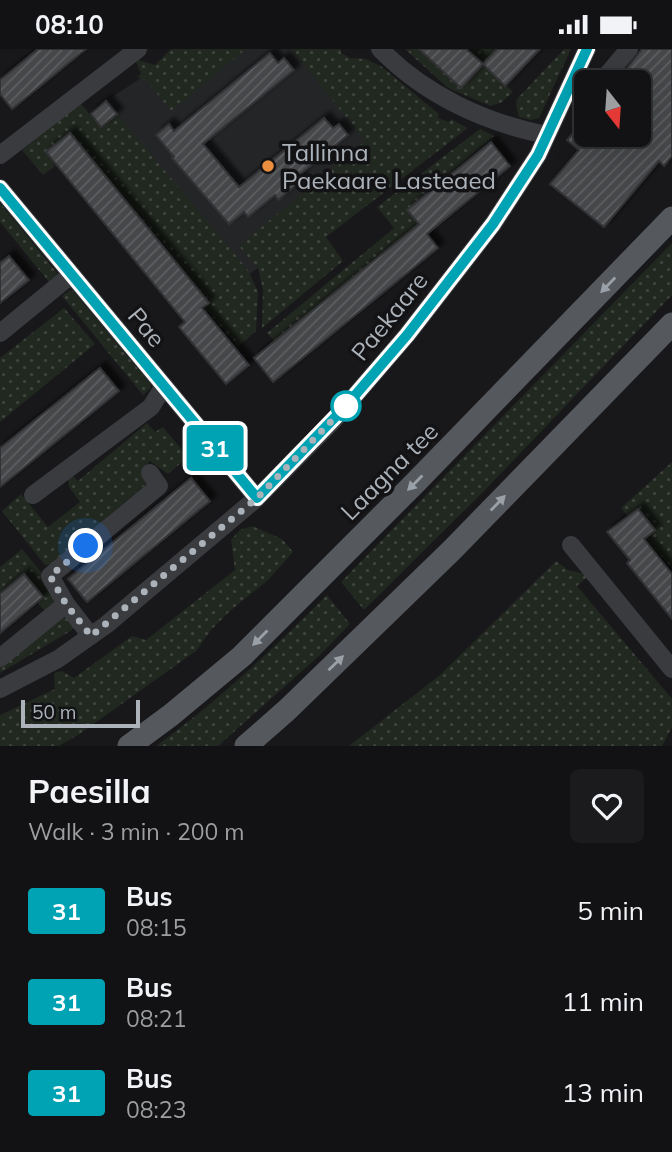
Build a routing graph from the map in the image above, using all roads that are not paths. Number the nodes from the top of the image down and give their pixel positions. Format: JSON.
{"nodes":[{"id":1,"x":138,"y":49,"type":"edge"},
{"id":2,"x":380,"y":49,"type":"edge"},
{"id":3,"x":587,"y":49,"type":"edge"},
{"id":4,"x":629,"y":49,"type":"edge"},
{"id":5,"x":582,"y":70,"type":"edge"},
{"id":6,"x":611,"y":70,"type":"edge"},
{"id":7,"x":574,"y":96,"type":"edge"},
{"id":8,"x":547,"y":135,"type":"junction"},
{"id":9,"x":0,"y":155,"type":"edge"},
{"id":10,"x":0,"y":188,"type":"edge"},
{"id":11,"x":672,"y":209,"type":"edge"},
{"id":12,"x":672,"y":218,"type":"edge"},
{"id":13,"x":634,"y":258,"type":"junction"},
{"id":14,"x":71,"y":275,"type":"junction"},
{"id":15,"x":672,"y":324,"type":"edge"},
{"id":16,"x":0,"y":333,"type":"edge"},
{"id":17,"x":164,"y":386,"type":"junction"},
{"id":18,"x":150,"y":473,"type":"dead end"},
{"id":19,"x":33,"y":495,"type":"dead end"},
{"id":20,"x":257,"y":498,"type":"junction"},
{"id":21,"x":571,"y":545,"type":"dead end"},
{"id":22,"x":66,"y":604,"type":"junction"},
{"id":23,"x":91,"y":636,"type":"junction"},
{"id":24,"x":0,"y":658,"type":"edge"},
{"id":25,"x":672,"y":669,"type":"edge"},
{"id":26,"x":0,"y":689,"type":"edge"},
{"id":27,"x":129,"y":746,"type":"edge"},
{"id":28,"x":246,"y":746,"type":"edge"}],
"edges":[{"from":1,"to":9,"type":"street"},
{"from":2,"to":8,"type":"street"},
{"from":3,"to":5,"type":"street","name":"Paekaare"},
{"from":4,"to":6,"type":"street"},
{"from":7,"to":8,"type":"street","name":"Paekaare"},
{"from":8,"to":20,"type":"street","name":"Paekaare"},
{"from":10,"to":14,"type":"street","name":"Pae"},
{"from":11,"to":13,"type":"street"},
{"from":12,"to":13,"type":"main road","name":"Laagna tee"},
{"from":13,"to":27,"type":"main road","name":"Laagna tee","one_way":true},
{"from":14,"to":16,"type":"street"},
{"from":14,"to":17,"type":"street","name":"Pae"},
{"from":28,"to":15,"type":"main road","one_way":true},
{"from":17,"to":19,"type":"street"},
{"from":17,"to":20,"type":"street","name":"Pae"},
{"from":18,"to":22,"type":"street"},
{"from":20,"to":23,"type":"street","name":"Paekaare"},
{"from":21,"to":25,"type":"street"},
{"from":22,"to":23,"type":"street"},
{"from":22,"to":24,"type":"street"},
{"from":23,"to":26,"type":"street","name":"Paekaare"}]}
